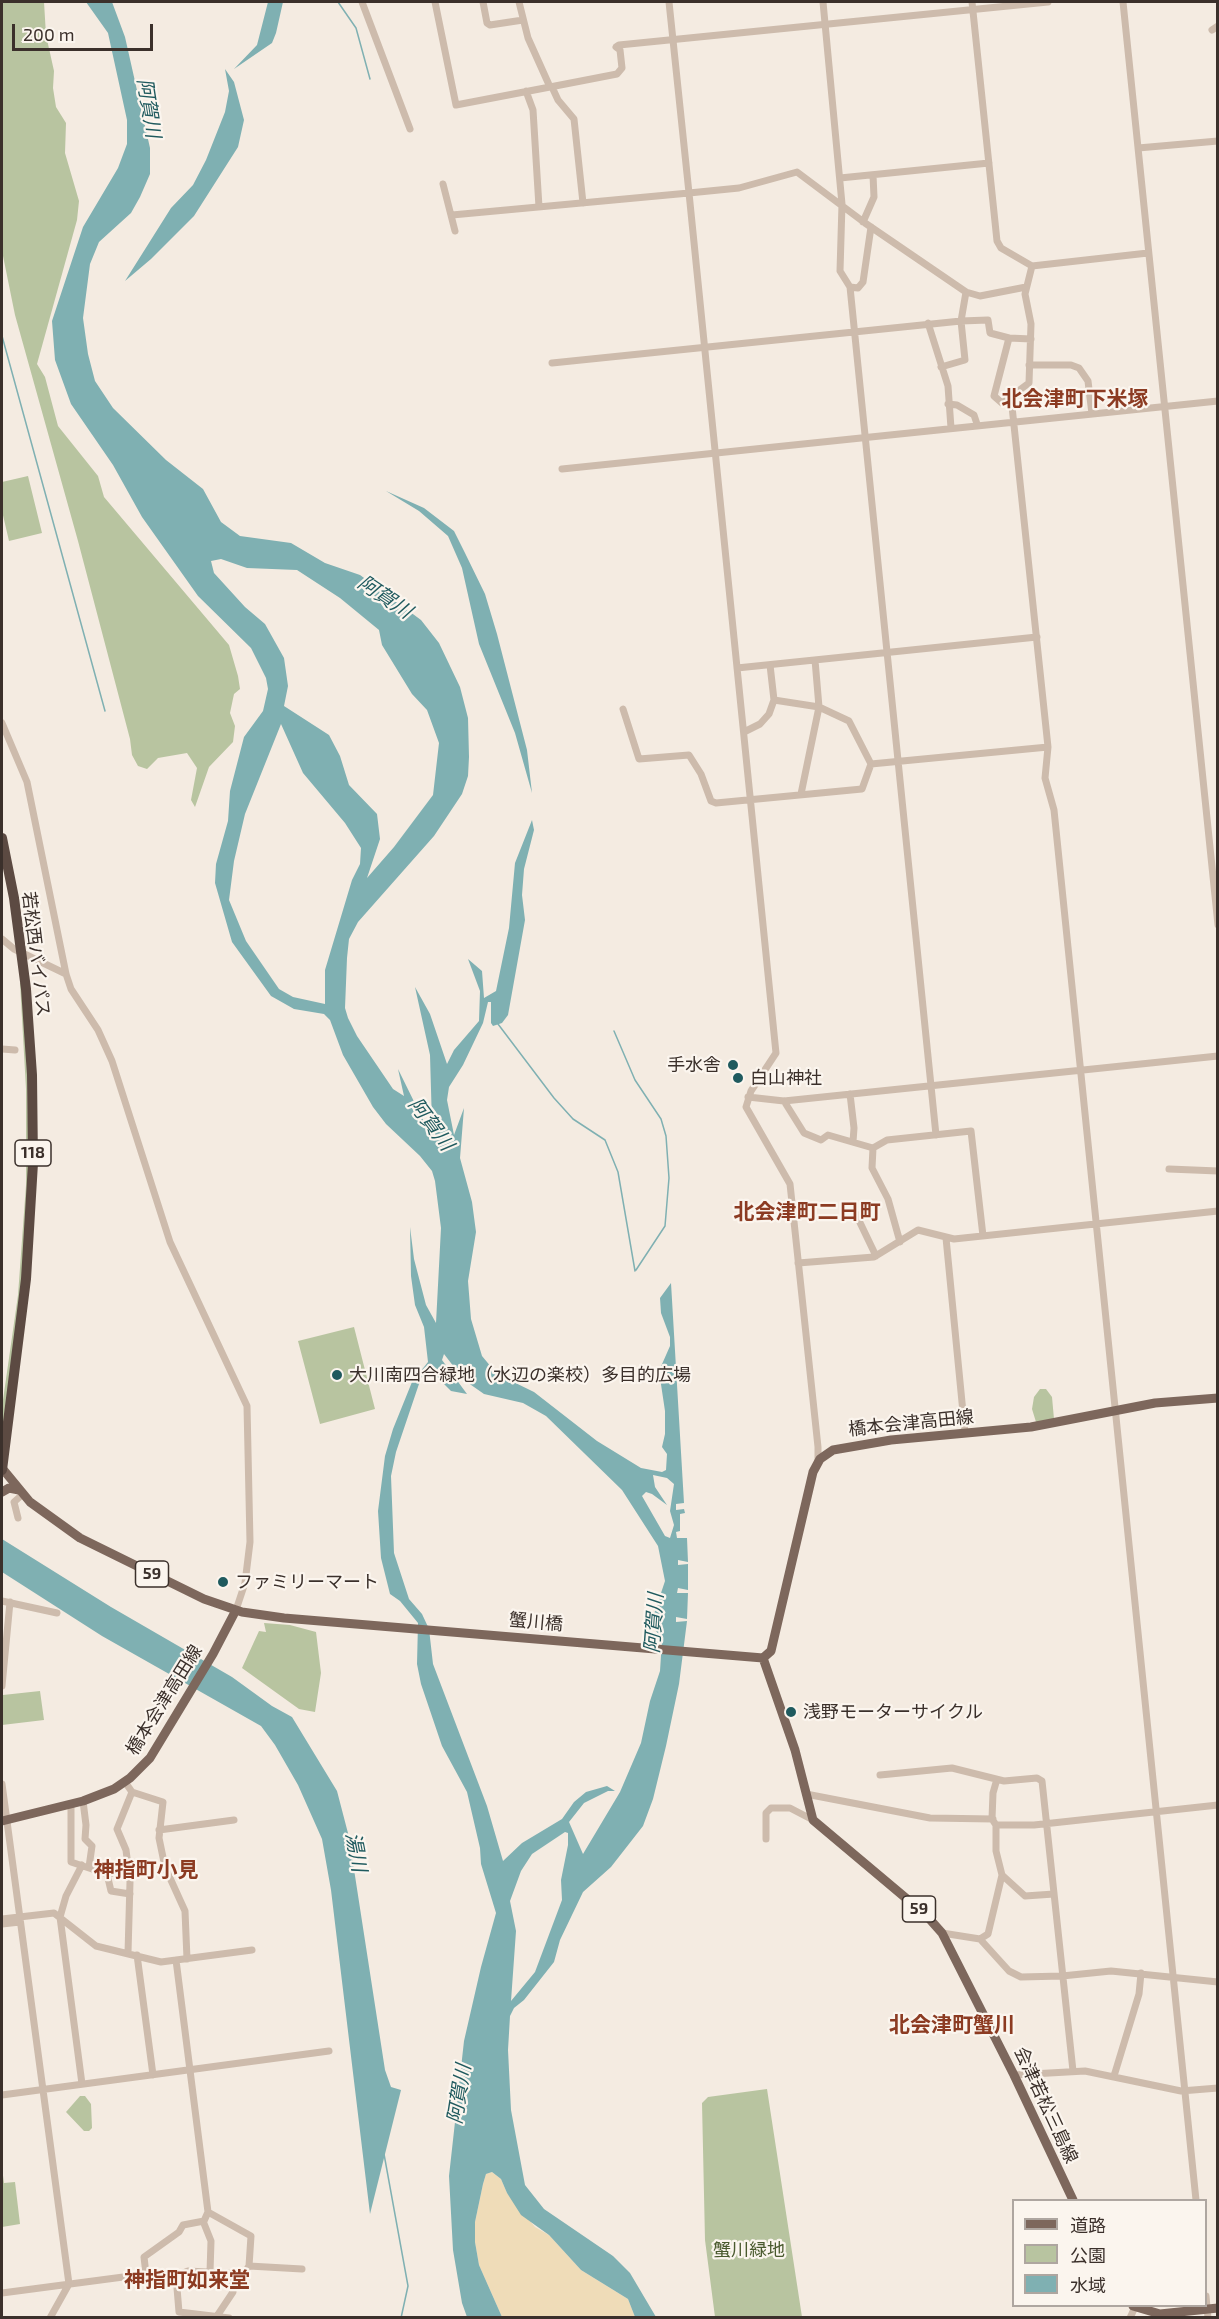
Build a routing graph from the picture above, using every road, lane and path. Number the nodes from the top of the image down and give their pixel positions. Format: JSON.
{"nodes":[{"id":1,"x":362,"y":2,"type":"edge"},
{"id":2,"x":435,"y":2,"type":"edge"},
{"id":3,"x":483,"y":2,"type":"edge"},
{"id":4,"x":519,"y":2,"type":"edge"},
{"id":5,"x":669,"y":2,"type":"edge"},
{"id":6,"x":823,"y":2,"type":"edge"},
{"id":7,"x":1048,"y":2,"type":"edge"},
{"id":8,"x":1123,"y":2,"type":"edge"},
{"id":9,"x":973,"y":5,"type":"edge"},
{"id":10,"x":523,"y":20,"type":"junction"},
{"id":11,"x":825,"y":23,"type":"junction"},
{"id":12,"x":673,"y":40,"type":"junction"},
{"id":13,"x":551,"y":87,"type":"junction"},
{"id":14,"x":526,"y":91,"type":"junction"},
{"id":15,"x":410,"y":129,"type":"dead end"},
{"id":16,"x":1218,"y":141,"type":"edge"},
{"id":17,"x":1138,"y":148,"type":"junction"},
{"id":18,"x":989,"y":163,"type":"junction"},
{"id":19,"x":873,"y":175,"type":"junction"},
{"id":20,"x":840,"y":178,"type":"junction"},
{"id":21,"x":443,"y":184,"type":"dead end"},
{"id":22,"x":689,"y":193,"type":"junction"},
{"id":23,"x":582,"y":203,"type":"junction"},
{"id":24,"x":842,"y":204,"type":"junction"},
{"id":25,"x":539,"y":207,"type":"junction"},
{"id":26,"x":452,"y":215,"type":"junction"},
{"id":27,"x":863,"y":222,"type":"junction"},
{"id":28,"x":871,"y":227,"type":"junction"},
{"id":29,"x":455,"y":231,"type":"dead end"},
{"id":30,"x":1148,"y":254,"type":"junction"},
{"id":31,"x":1032,"y":266,"type":"junction"},
{"id":32,"x":850,"y":287,"type":"junction"},
{"id":33,"x":1026,"y":288,"type":"junction"},
{"id":34,"x":966,"y":292,"type":"junction"},
{"id":35,"x":961,"y":321,"type":"junction"},
{"id":36,"x":928,"y":323,"type":"junction"},
{"id":37,"x":854,"y":332,"type":"junction"},
{"id":38,"x":1009,"y":338,"type":"junction"},
{"id":39,"x":1031,"y":339,"type":"junction"},
{"id":40,"x":704,"y":346,"type":"junction"},
{"id":41,"x":552,"y":363,"type":"dead end"},
{"id":42,"x":1029,"y":365,"type":"junction"},
{"id":43,"x":941,"y":367,"type":"junction"},
{"id":44,"x":1011,"y":397,"type":"junction"},
{"id":45,"x":1218,"y":401,"type":"edge"},
{"id":46,"x":948,"y":405,"type":"junction"},
{"id":47,"x":1165,"y":406,"type":"junction"},
{"id":48,"x":1092,"y":414,"type":"junction"},
{"id":49,"x":1014,"y":422,"type":"junction"},
{"id":50,"x":977,"y":424,"type":"junction"},
{"id":51,"x":951,"y":428,"type":"junction"},
{"id":52,"x":864,"y":437,"type":"junction"},
{"id":53,"x":716,"y":452,"type":"junction"},
{"id":54,"x":562,"y":469,"type":"dead end"},
{"id":55,"x":1037,"y":637,"type":"junction"},
{"id":56,"x":886,"y":653,"type":"junction"},
{"id":57,"x":815,"y":660,"type":"junction"},
{"id":58,"x":770,"y":665,"type":"junction"},
{"id":59,"x":737,"y":668,"type":"junction"},
{"id":60,"x":774,"y":700,"type":"junction"},
{"id":61,"x":819,"y":707,"type":"junction"},
{"id":62,"x":623,"y":710,"type":"dead end"},
{"id":63,"x":2,"y":723,"type":"edge"},
{"id":64,"x":744,"y":732,"type":"junction"},
{"id":65,"x":1048,"y":747,"type":"junction"},
{"id":66,"x":898,"y":762,"type":"junction"},
{"id":67,"x":871,"y":764,"type":"junction"},
{"id":68,"x":801,"y":794,"type":"junction"},
{"id":69,"x":751,"y":800,"type":"junction"},
{"id":70,"x":1218,"y":837,"type":"edge"},
{"id":71,"x":2,"y":838,"type":"edge"},
{"id":72,"x":1209,"y":838,"type":"junction"},
{"id":73,"x":2,"y":872,"type":"edge"},
{"id":74,"x":1218,"y":926,"type":"edge"},
{"id":75,"x":2,"y":939,"type":"edge"},
{"id":76,"x":18,"y":950,"type":"junction"},
{"id":77,"x":66,"y":974,"type":"junction"},
{"id":78,"x":2,"y":1049,"type":"edge"},
{"id":79,"x":15,"y":1050,"type":"dead end"},
{"id":80,"x":1218,"y":1056,"type":"edge"},
{"id":81,"x":1081,"y":1070,"type":"junction"},
{"id":82,"x":930,"y":1086,"type":"junction"},
{"id":83,"x":850,"y":1094,"type":"junction"},
{"id":84,"x":748,"y":1097,"type":"junction"},
{"id":85,"x":784,"y":1101,"type":"junction"},
{"id":86,"x":936,"y":1134,"type":"junction"},
{"id":87,"x":853,"y":1142,"type":"junction"},
{"id":88,"x":873,"y":1148,"type":"junction"},
{"id":89,"x":1168,"y":1169,"type":"dead end"},
{"id":90,"x":1218,"y":1171,"type":"edge"},
{"id":91,"x":853,"y":1208,"type":"dead end"},
{"id":92,"x":1218,"y":1211,"type":"edge"},
{"id":93,"x":1096,"y":1224,"type":"junction"},
{"id":94,"x":983,"y":1236,"type":"junction"},
{"id":95,"x":946,"y":1238,"type":"junction"},
{"id":96,"x":900,"y":1242,"type":"junction"},
{"id":97,"x":876,"y":1256,"type":"junction"},
{"id":98,"x":798,"y":1263,"type":"junction"},
{"id":99,"x":1218,"y":1398,"type":"edge"},
{"id":100,"x":2,"y":1409,"type":"edge"},
{"id":101,"x":1116,"y":1411,"type":"junction"},
{"id":102,"x":965,"y":1433,"type":"junction"},
{"id":103,"x":818,"y":1464,"type":"junction"},
{"id":104,"x":2,"y":1469,"type":"edge"},
{"id":105,"x":2,"y":1492,"type":"edge"},
{"id":106,"x":21,"y":1492,"type":"junction"},
{"id":107,"x":18,"y":1518,"type":"dead end"},
{"id":108,"x":6,"y":1602,"type":"edge"},
{"id":109,"x":236,"y":1610,"type":"junction"},
{"id":110,"x":57,"y":1613,"type":"dead end"},
{"id":111,"x":763,"y":1658,"type":"junction"},
{"id":112,"x":2,"y":1686,"type":"edge"},
{"id":113,"x":880,"y":1775,"type":"dead end"},
{"id":114,"x":996,"y":1779,"type":"junction"},
{"id":115,"x":125,"y":1782,"type":"junction"},
{"id":116,"x":2,"y":1784,"type":"edge"},
{"id":117,"x":132,"y":1792,"type":"junction"},
{"id":118,"x":806,"y":1794,"type":"junction"},
{"id":119,"x":83,"y":1801,"type":"junction"},
{"id":120,"x":71,"y":1804,"type":"junction"},
{"id":121,"x":1218,"y":1804,"type":"edge"},
{"id":122,"x":1157,"y":1811,"type":"junction"},
{"id":123,"x":234,"y":1820,"type":"dead end"},
{"id":124,"x":813,"y":1820,"type":"junction"},
{"id":125,"x":4,"y":1821,"type":"edge"},
{"id":126,"x":995,"y":1822,"type":"junction"},
{"id":127,"x":1046,"y":1823,"type":"junction"},
{"id":128,"x":159,"y":1830,"type":"junction"},
{"id":129,"x":766,"y":1839,"type":"dead end"},
{"id":130,"x":85,"y":1866,"type":"junction"},
{"id":131,"x":129,"y":1870,"type":"junction"},
{"id":132,"x":107,"y":1874,"type":"junction"},
{"id":133,"x":1002,"y":1875,"type":"junction"},
{"id":134,"x":130,"y":1894,"type":"junction"},
{"id":135,"x":1054,"y":1894,"type":"junction"},
{"id":136,"x":60,"y":1917,"type":"junction"},
{"id":137,"x":2,"y":1919,"type":"edge"},
{"id":138,"x":20,"y":1919,"type":"junction"},
{"id":139,"x":2,"y":1924,"type":"edge"},
{"id":140,"x":942,"y":1933,"type":"junction"},
{"id":141,"x":980,"y":1939,"type":"junction"},
{"id":142,"x":252,"y":1950,"type":"dead end"},
{"id":143,"x":128,"y":1953,"type":"junction"},
{"id":144,"x":137,"y":1955,"type":"junction"},
{"id":145,"x":187,"y":1959,"type":"junction"},
{"id":146,"x":176,"y":1960,"type":"junction"},
{"id":147,"x":1141,"y":1973,"type":"junction"},
{"id":148,"x":1062,"y":1976,"type":"junction"},
{"id":149,"x":1173,"y":1977,"type":"junction"},
{"id":150,"x":1218,"y":1982,"type":"edge"},
{"id":151,"x":329,"y":2051,"type":"dead end"},
{"id":152,"x":189,"y":2070,"type":"junction"},
{"id":153,"x":1072,"y":2071,"type":"junction"},
{"id":154,"x":153,"y":2075,"type":"junction"},
{"id":155,"x":1014,"y":2075,"type":"junction"},
{"id":156,"x":1114,"y":2076,"type":"junction"},
{"id":157,"x":82,"y":2084,"type":"junction"},
{"id":158,"x":1218,"y":2088,"type":"edge"},
{"id":159,"x":44,"y":2090,"type":"junction"},
{"id":160,"x":1185,"y":2091,"type":"junction"},
{"id":161,"x":2,"y":2095,"type":"edge"},
{"id":162,"x":1073,"y":2199,"type":"edge"},
{"id":163,"x":1196,"y":2199,"type":"edge"},
{"id":164,"x":208,"y":2212,"type":"junction"},
{"id":165,"x":203,"y":2222,"type":"junction"},
{"id":166,"x":249,"y":2266,"type":"junction"},
{"id":167,"x":302,"y":2269,"type":"dead end"},
{"id":168,"x":210,"y":2272,"type":"junction"},
{"id":169,"x":146,"y":2274,"type":"junction"},
{"id":170,"x":176,"y":2276,"type":"junction"},
{"id":171,"x":233,"y":2276,"type":"junction"},
{"id":172,"x":69,"y":2284,"type":"junction"},
{"id":173,"x":2,"y":2293,"type":"edge"},
{"id":174,"x":1137,"y":2307,"type":"edge"},
{"id":175,"x":1218,"y":2308,"type":"edge"},
{"id":176,"x":1207,"y":2313,"type":"edge"},
{"id":177,"x":217,"y":2316,"type":"junction"},
{"id":178,"x":50,"y":2318,"type":"edge"},
{"id":179,"x":229,"y":2318,"type":"edge"}],
"edges":[{"from":1,"to":15,"type":"street"},
{"from":2,"to":14,"type":"street"},
{"from":3,"to":10,"type":"street"},
{"from":4,"to":10,"type":"street"},
{"from":5,"to":12,"type":"street"},
{"from":6,"to":11,"type":"street"},
{"from":7,"to":9,"type":"street"},
{"from":8,"to":17,"type":"street"},
{"from":9,"to":11,"type":"street"},
{"from":9,"to":18,"type":"street"},
{"from":10,"to":13,"type":"street"},
{"from":11,"to":12,"type":"street"},
{"from":11,"to":20,"type":"street"},
{"from":12,"to":13,"type":"street"},
{"from":12,"to":22,"type":"street"},
{"from":13,"to":14,"type":"street"},
{"from":13,"to":23,"type":"street"},
{"from":14,"to":25,"type":"street"},
{"from":16,"to":17,"type":"street"},
{"from":17,"to":30,"type":"street"},
{"from":18,"to":19,"type":"street"},
{"from":18,"to":31,"type":"street"},
{"from":19,"to":20,"type":"street"},
{"from":19,"to":27,"type":"street"},
{"from":20,"to":24,"type":"street"},
{"from":21,"to":26,"type":"street"},
{"from":22,"to":23,"type":"street"},
{"from":22,"to":24,"type":"street"},
{"from":22,"to":40,"type":"street"},
{"from":23,"to":25,"type":"street"},
{"from":24,"to":27,"type":"street"},
{"from":24,"to":32,"type":"street"},
{"from":25,"to":26,"type":"street"},
{"from":26,"to":29,"type":"street"},
{"from":27,"to":28,"type":"street"},
{"from":28,"to":32,"type":"street"},
{"from":28,"to":34,"type":"street"},
{"from":30,"to":31,"type":"street"},
{"from":30,"to":47,"type":"street"},
{"from":31,"to":33,"type":"street"},
{"from":32,"to":37,"type":"street"},
{"from":33,"to":34,"type":"street"},
{"from":33,"to":39,"type":"street"},
{"from":34,"to":35,"type":"street"},
{"from":35,"to":36,"type":"street"},
{"from":35,"to":38,"type":"street"},
{"from":35,"to":43,"type":"street"},
{"from":36,"to":37,"type":"street"},
{"from":36,"to":43,"type":"street"},
{"from":37,"to":40,"type":"street"},
{"from":37,"to":52,"type":"street"},
{"from":38,"to":39,"type":"street"},
{"from":38,"to":44,"type":"street"},
{"from":39,"to":42,"type":"street"},
{"from":40,"to":41,"type":"street"},
{"from":40,"to":53,"type":"street"},
{"from":42,"to":44,"type":"street"},
{"from":42,"to":48,"type":"street"},
{"from":43,"to":46,"type":"street"},
{"from":44,"to":49,"type":"street"},
{"from":45,"to":47,"type":"street"},
{"from":46,"to":50,"type":"street"},
{"from":46,"to":51,"type":"street"},
{"from":47,"to":48,"type":"street"},
{"from":47,"to":72,"type":"street"},
{"from":48,"to":49,"type":"street"},
{"from":49,"to":50,"type":"street"},
{"from":49,"to":55,"type":"street"},
{"from":50,"to":51,"type":"street"},
{"from":51,"to":52,"type":"street"},
{"from":52,"to":53,"type":"street"},
{"from":52,"to":56,"type":"street"},
{"from":53,"to":54,"type":"street"},
{"from":53,"to":59,"type":"street"},
{"from":55,"to":56,"type":"street"},
{"from":55,"to":65,"type":"street"},
{"from":56,"to":57,"type":"street"},
{"from":56,"to":66,"type":"street"},
{"from":57,"to":58,"type":"street"},
{"from":57,"to":61,"type":"street"},
{"from":58,"to":59,"type":"street"},
{"from":58,"to":60,"type":"street"},
{"from":59,"to":64,"type":"street"},
{"from":60,"to":61,"type":"street"},
{"from":60,"to":64,"type":"street"},
{"from":61,"to":67,"type":"street"},
{"from":61,"to":68,"type":"street"},
{"from":62,"to":69,"type":"street"},
{"from":63,"to":77,"type":"street"},
{"from":64,"to":69,"type":"street"},
{"from":65,"to":66,"type":"street"},
{"from":65,"to":81,"type":"street"},
{"from":66,"to":67,"type":"street"},
{"from":66,"to":82,"type":"street"},
{"from":67,"to":68,"type":"street"},
{"from":68,"to":69,"type":"street"},
{"from":69,"to":84,"type":"street"},
{"from":70,"to":72,"type":"street"},
{"from":71,"to":76,"type":"highway","name":"若松西バイパス","number":"118"},
{"from":72,"to":74,"type":"street"},
{"from":73,"to":76,"type":"highway","name":"若松西バイパス","number":"118"},
{"from":75,"to":76,"type":"street"},
{"from":76,"to":77,"type":"street"},
{"from":76,"to":100,"type":"highway","name":"若松西バイパス","number":"118"},
{"from":76,"to":104,"type":"highway","name":"若松西バイパス","number":"118"},
{"from":77,"to":109,"type":"street"},
{"from":78,"to":79,"type":"street"},
{"from":80,"to":81,"type":"street"},
{"from":81,"to":82,"type":"street"},
{"from":81,"to":93,"type":"street"},
{"from":82,"to":83,"type":"street"},
{"from":82,"to":86,"type":"street"},
{"from":83,"to":85,"type":"street"},
{"from":83,"to":87,"type":"street"},
{"from":84,"to":85,"type":"street"},
{"from":84,"to":98,"type":"street"},
{"from":85,"to":87,"type":"street"},
{"from":86,"to":88,"type":"street"},
{"from":86,"to":94,"type":"street"},
{"from":87,"to":88,"type":"street"},
{"from":88,"to":96,"type":"street"},
{"from":89,"to":90,"type":"street"},
{"from":91,"to":97,"type":"street"},
{"from":92,"to":93,"type":"street"},
{"from":93,"to":94,"type":"street"},
{"from":93,"to":101,"type":"street"},
{"from":94,"to":95,"type":"street"},
{"from":95,"to":96,"type":"street"},
{"from":95,"to":102,"type":"street"},
{"from":96,"to":97,"type":"street"},
{"from":97,"to":98,"type":"street"},
{"from":98,"to":103,"type":"street"},
{"from":99,"to":101,"type":"main road","name":"橋本会津高田線"},
{"from":101,"to":102,"type":"main road","name":"橋本会津高田線"},
{"from":101,"to":122,"type":"street"},
{"from":102,"to":103,"type":"main road","name":"橋本会津高田線"},
{"from":103,"to":111,"type":"main road"},
{"from":104,"to":106,"type":"main road","number":"59"},
{"from":105,"to":106,"type":"main road"},
{"from":106,"to":107,"type":"street"},
{"from":106,"to":109,"type":"main road","number":"59"},
{"from":108,"to":110,"type":"street"},
{"from":108,"to":112,"type":"street"},
{"from":109,"to":111,"type":"main road","name":"蟹川橋","number":"59"},
{"from":109,"to":115,"type":"main road","name":"橋本会津高田線"},
{"from":111,"to":118,"type":"main road"},
{"from":113,"to":114,"type":"street"},
{"from":114,"to":126,"type":"street"},
{"from":114,"to":127,"type":"street"},
{"from":115,"to":117,"type":"street"},
{"from":115,"to":119,"type":"main road","name":"橋本会津高田線"},
{"from":116,"to":125,"type":"street"},
{"from":117,"to":128,"type":"street"},
{"from":117,"to":131,"type":"street"},
{"from":118,"to":124,"type":"main road"},
{"from":118,"to":126,"type":"street"},
{"from":119,"to":120,"type":"main road","name":"橋本会津高田線"},
{"from":119,"to":130,"type":"street"},
{"from":120,"to":125,"type":"main road","name":"橋本会津高田線"},
{"from":120,"to":130,"type":"street"},
{"from":121,"to":122,"type":"street"},
{"from":122,"to":127,"type":"street"},
{"from":122,"to":149,"type":"street"},
{"from":123,"to":128,"type":"street"},
{"from":124,"to":129,"type":"street"},
{"from":124,"to":140,"type":"main road","name":"会津若松三島線","number":"59"},
{"from":125,"to":138,"type":"street"},
{"from":126,"to":127,"type":"street"},
{"from":126,"to":133,"type":"street"},
{"from":127,"to":135,"type":"street"},
{"from":128,"to":145,"type":"street"},
{"from":130,"to":132,"type":"street"},
{"from":130,"to":136,"type":"street"},
{"from":131,"to":132,"type":"street"},
{"from":131,"to":134,"type":"street"},
{"from":132,"to":134,"type":"street"},
{"from":133,"to":135,"type":"street"},
{"from":133,"to":141,"type":"street"},
{"from":134,"to":143,"type":"street"},
{"from":135,"to":148,"type":"street"},
{"from":136,"to":138,"type":"street"},
{"from":136,"to":143,"type":"street"},
{"from":136,"to":157,"type":"street"},
{"from":137,"to":138,"type":"street"},
{"from":138,"to":139,"type":"street"},
{"from":138,"to":159,"type":"street"},
{"from":140,"to":141,"type":"street"},
{"from":140,"to":155,"type":"main road","name":"会津若松三島線","number":"59"},
{"from":141,"to":148,"type":"street"},
{"from":142,"to":145,"type":"street"},
{"from":143,"to":144,"type":"street"},
{"from":144,"to":146,"type":"street"},
{"from":144,"to":154,"type":"street"},
{"from":145,"to":146,"type":"street"},
{"from":146,"to":152,"type":"street"},
{"from":147,"to":148,"type":"street"},
{"from":147,"to":149,"type":"street"},
{"from":147,"to":156,"type":"street"},
{"from":148,"to":153,"type":"street"},
{"from":149,"to":150,"type":"street"},
{"from":149,"to":160,"type":"street"},
{"from":151,"to":152,"type":"street"},
{"from":152,"to":154,"type":"street"},
{"from":152,"to":164,"type":"street"},
{"from":153,"to":155,"type":"street"},
{"from":153,"to":156,"type":"street"},
{"from":154,"to":157,"type":"street"},
{"from":155,"to":162,"type":"main road","name":"会津若松三島線","number":"59"},
{"from":156,"to":160,"type":"street"},
{"from":157,"to":159,"type":"street"},
{"from":158,"to":160,"type":"street"},
{"from":159,"to":161,"type":"street"},
{"from":159,"to":172,"type":"street"},
{"from":160,"to":163,"type":"street"},
{"from":164,"to":165,"type":"street"},
{"from":164,"to":166,"type":"street"},
{"from":165,"to":168,"type":"street"},
{"from":165,"to":169,"type":"street"},
{"from":166,"to":167,"type":"street"},
{"from":166,"to":171,"type":"street"},
{"from":168,"to":170,"type":"street"},
{"from":168,"to":171,"type":"street"},
{"from":169,"to":170,"type":"street"},
{"from":169,"to":172,"type":"street"},
{"from":170,"to":177,"type":"street"},
{"from":171,"to":177,"type":"street"},
{"from":172,"to":173,"type":"street"},
{"from":172,"to":178,"type":"street"},
{"from":174,"to":176,"type":"main road"},
{"from":175,"to":176,"type":"main road"},
{"from":177,"to":179,"type":"street"}]}
